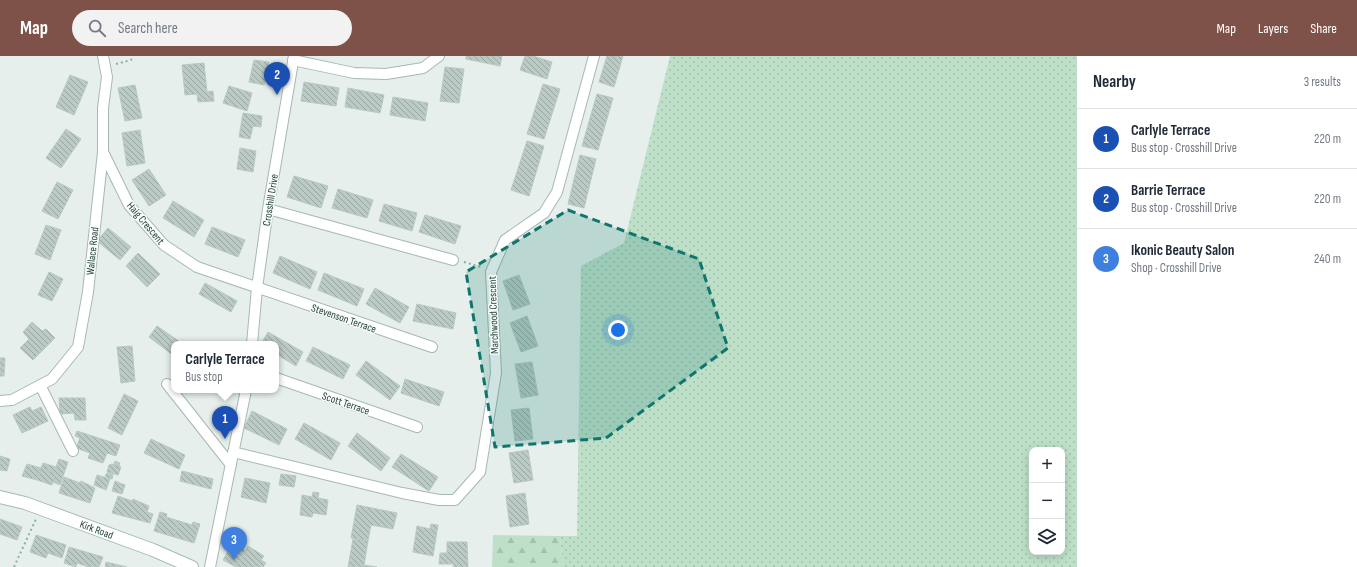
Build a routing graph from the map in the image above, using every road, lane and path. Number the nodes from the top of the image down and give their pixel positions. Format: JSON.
{"nodes":[{"id":1,"x":103,"y":56,"type":"edge"},
{"id":2,"x":133,"y":56,"type":"edge"},
{"id":3,"x":439,"y":56,"type":"edge"},
{"id":4,"x":594,"y":56,"type":"edge"},
{"id":5,"x":294,"y":58,"type":"edge"},
{"id":6,"x":105,"y":67,"type":"junction"},
{"id":7,"x":103,"y":152,"type":"junction"},
{"id":8,"x":268,"y":209,"type":"junction"},
{"id":9,"x":453,"y":260,"type":"joint"},
{"id":10,"x":491,"y":272,"type":"junction"},
{"id":11,"x":257,"y":288,"type":"junction"},
{"id":12,"x":252,"y":341,"type":"edge"},
{"id":13,"x":432,"y":348,"type":"dead end"},
{"id":14,"x":279,"y":379,"type":"edge"},
{"id":15,"x":167,"y":384,"type":"dead end"},
{"id":16,"x":40,"y":385,"type":"junction"},
{"id":17,"x":171,"y":389,"type":"edge"},
{"id":18,"x":174,"y":393,"type":"edge"},
{"id":19,"x":245,"y":393,"type":"edge"},
{"id":20,"x":0,"y":401,"type":"edge"},
{"id":21,"x":417,"y":427,"type":"dead end"},
{"id":22,"x":73,"y":451,"type":"dead end"},
{"id":23,"x":233,"y":452,"type":"junction"},
{"id":24,"x":231,"y":465,"type":"junction"},
{"id":25,"x":0,"y":497,"type":"edge"},
{"id":26,"x":40,"y":509,"type":"junction"},
{"id":27,"x":14,"y":567,"type":"edge"},
{"id":28,"x":192,"y":567,"type":"edge"},
{"id":29,"x":210,"y":567,"type":"edge"}],
"edges":[{"from":1,"to":6,"type":"street","name":"Wallace Road"},
{"from":2,"to":6,"type":"path"},
{"from":3,"to":5,"type":"street"},
{"from":4,"to":10,"type":"street","name":"Marchwood Crescent"},
{"from":5,"to":8,"type":"street","name":"Crosshill Drive"},
{"from":6,"to":7,"type":"street","name":"Wallace Road"},
{"from":7,"to":11,"type":"street","name":"Haig Crescent"},
{"from":7,"to":16,"type":"street","name":"Wallace Road"},
{"from":8,"to":9,"type":"street"},
{"from":8,"to":11,"type":"street","name":"Crosshill Drive"},
{"from":9,"to":10,"type":"path"},
{"from":10,"to":23,"type":"street","name":"Marchwood Crescent"},
{"from":11,"to":12,"type":"street","name":"Crosshill Drive"},
{"from":11,"to":13,"type":"street","name":"Stevenson Terrace"},
{"from":14,"to":21,"type":"street","name":"Scott Terrace"},
{"from":15,"to":17,"type":"street"},
{"from":16,"to":20,"type":"street","name":"Wallace Road"},
{"from":16,"to":22,"type":"street"},
{"from":18,"to":24,"type":"street"},
{"from":19,"to":23,"type":"street"},
{"from":23,"to":24,"type":"street"},
{"from":24,"to":29,"type":"street"},
{"from":25,"to":26,"type":"main road","name":"Kirk Road"},
{"from":26,"to":27,"type":"path"},
{"from":26,"to":28,"type":"main road","name":"Kirk Road"}]}
